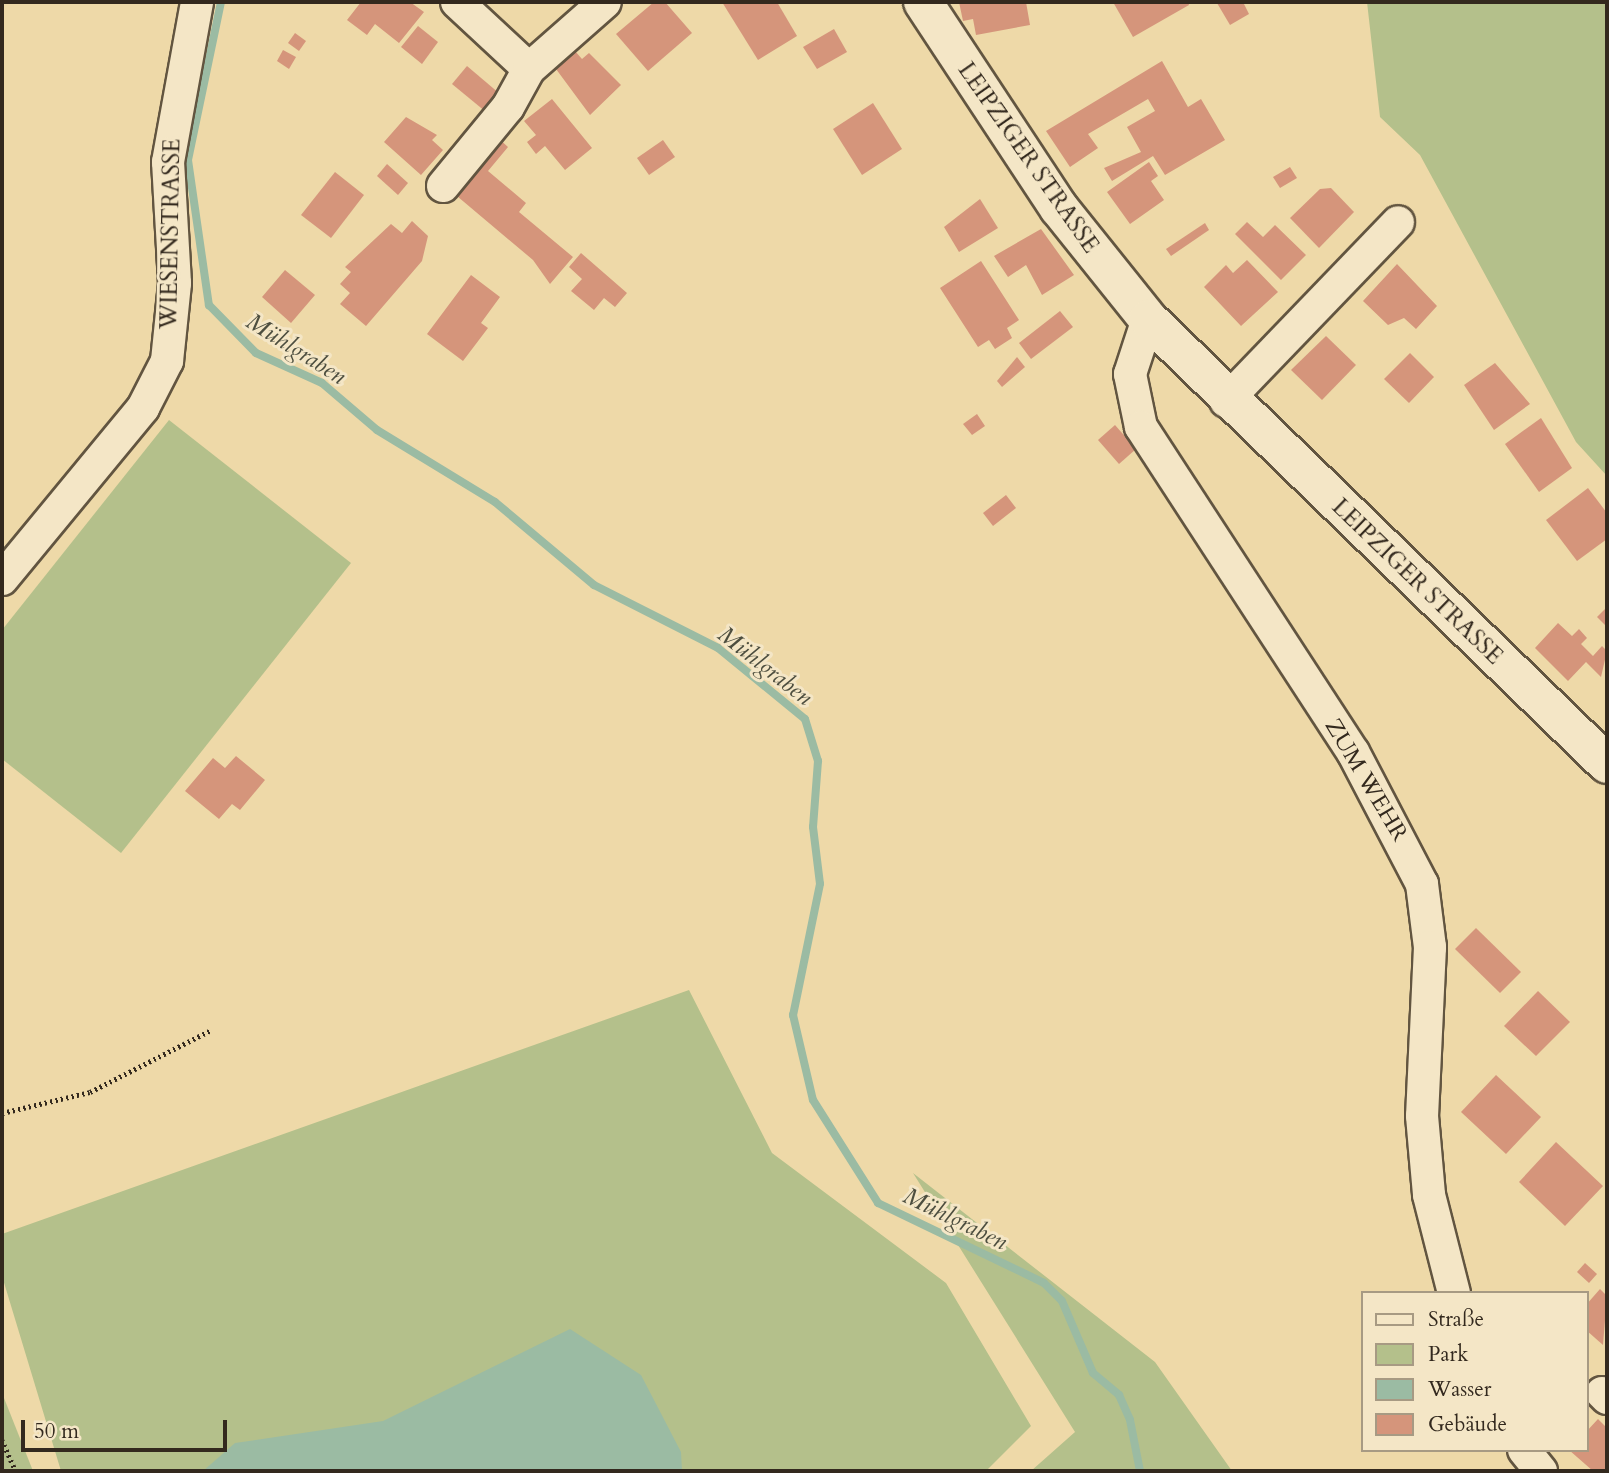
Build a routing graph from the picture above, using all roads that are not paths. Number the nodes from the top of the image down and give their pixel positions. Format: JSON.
{"nodes":[{"id":1,"x":197,"y":2,"type":"edge"},
{"id":2,"x":457,"y":2,"type":"edge"},
{"id":3,"x":605,"y":2,"type":"edge"},
{"id":4,"x":923,"y":2,"type":"edge"},
{"id":5,"x":528,"y":69,"type":"junction"},
{"id":6,"x":443,"y":186,"type":"dead end"},
{"id":7,"x":1398,"y":222,"type":"dead end"},
{"id":8,"x":1149,"y":319,"type":"junction"},
{"id":9,"x":1226,"y":401,"type":"junction"},
{"id":10,"x":2,"y":579,"type":"edge"},
{"id":11,"x":1607,"y":764,"type":"edge"},
{"id":12,"x":1453,"y":1291,"type":"edge"},
{"id":13,"x":1526,"y":1452,"type":"edge"},
{"id":14,"x":1541,"y":1471,"type":"edge"}],
"edges":[{"from":1,"to":10,"type":"street","name":"WIESENSTRASSE"},
{"from":2,"to":5,"type":"street"},
{"from":3,"to":5,"type":"street"},
{"from":4,"to":8,"type":"street","name":"LEIPZIGER STRASSE"},
{"from":5,"to":6,"type":"street"},
{"from":7,"to":9,"type":"street"},
{"from":8,"to":9,"type":"street","name":"LEIPZIGER STRASSE"},
{"from":8,"to":12,"type":"street","name":"ZUM WEHR"},
{"from":9,"to":11,"type":"street","name":"LEIPZIGER STRASSE"},
{"from":13,"to":14,"type":"street"}]}
